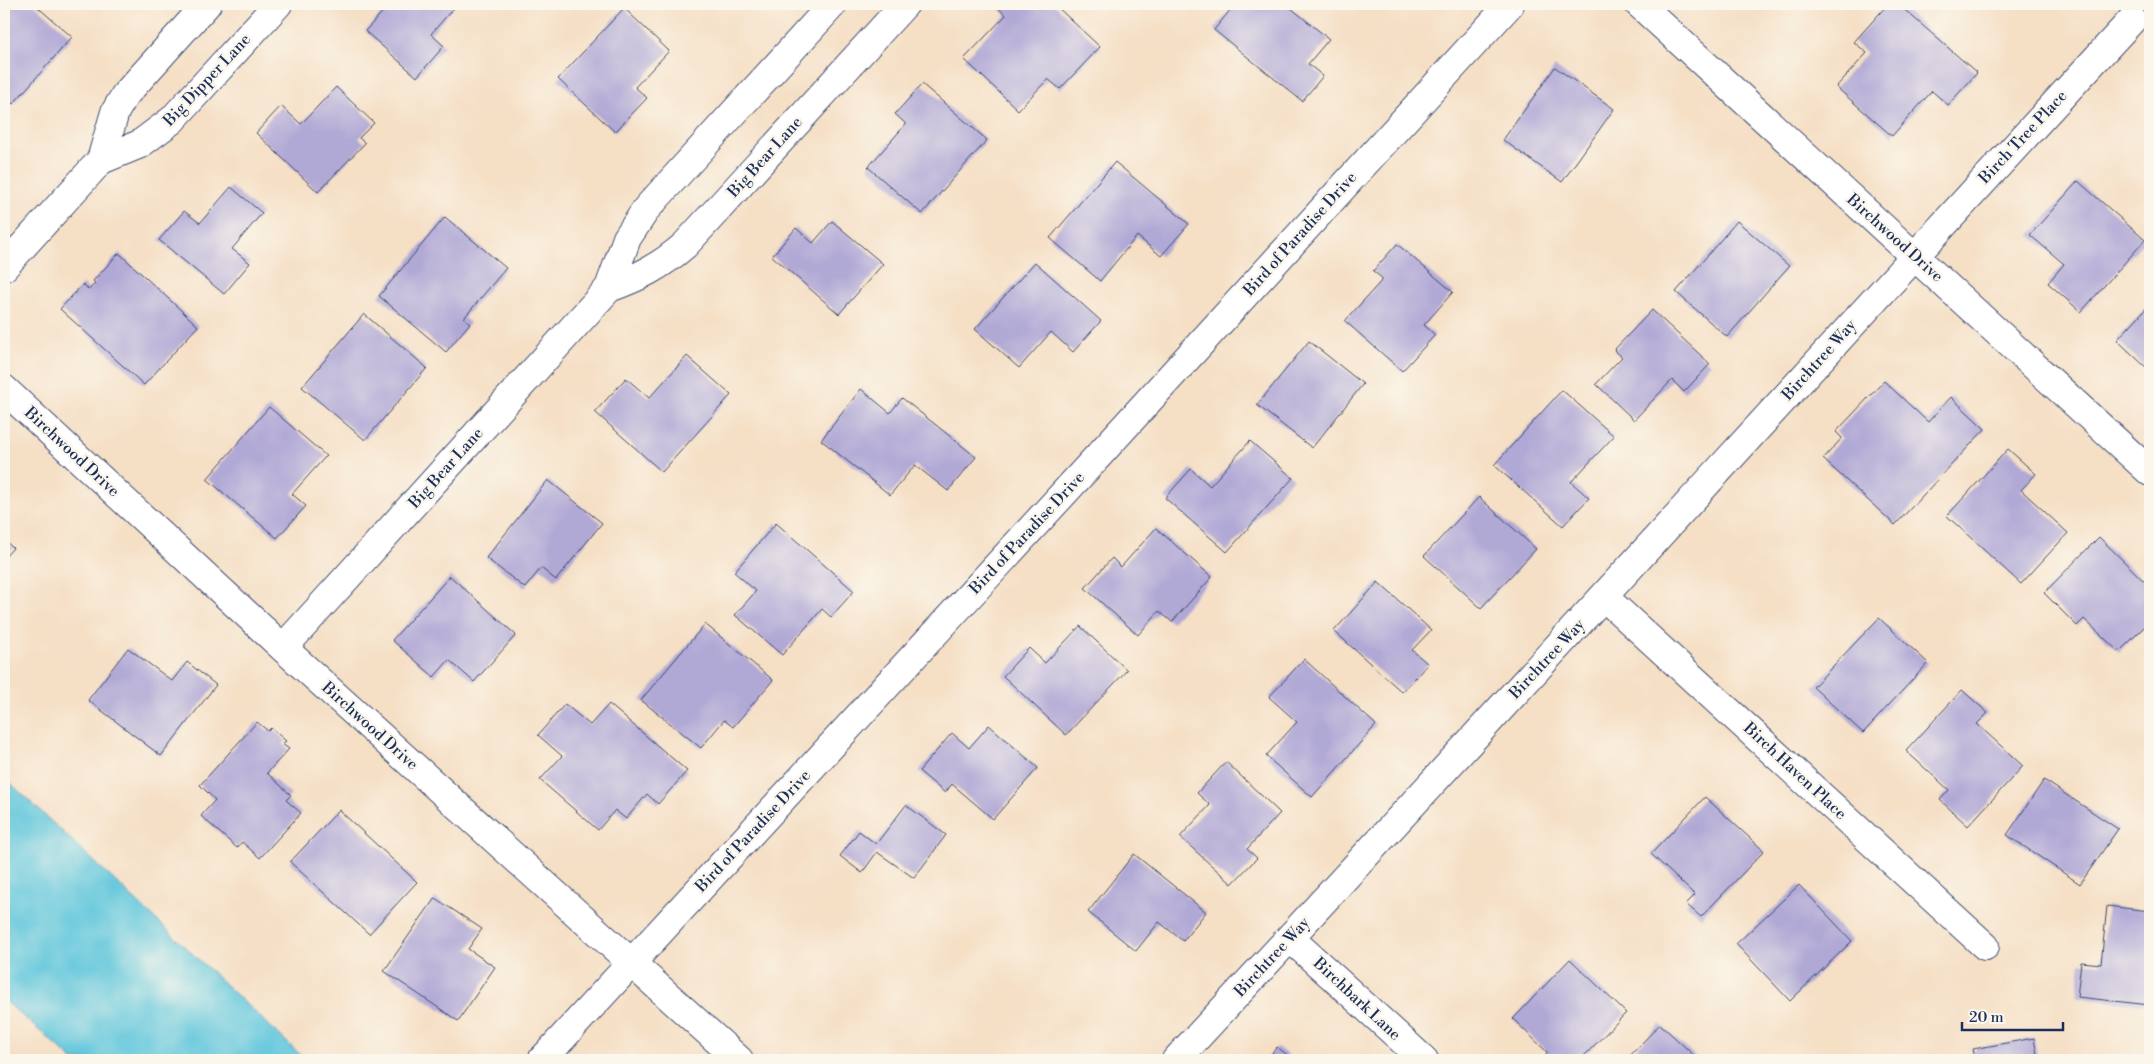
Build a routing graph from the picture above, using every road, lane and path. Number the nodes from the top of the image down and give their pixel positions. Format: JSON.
{"nodes":[{"id":1,"x":207,"y":4,"type":"edge"},
{"id":2,"x":278,"y":4,"type":"edge"},
{"id":3,"x":833,"y":4,"type":"edge"},
{"id":4,"x":906,"y":4,"type":"edge"},
{"id":5,"x":1510,"y":4,"type":"edge"},
{"id":6,"x":1639,"y":4,"type":"edge"},
{"id":7,"x":2132,"y":20,"type":"dead end"},
{"id":8,"x":101,"y":160,"type":"junction"},
{"id":9,"x":1914,"y":255,"type":"junction"},
{"id":10,"x":4,"y":266,"type":"edge"},
{"id":11,"x":608,"y":288,"type":"junction"},
{"id":12,"x":4,"y":389,"type":"edge"},
{"id":13,"x":2150,"y":472,"type":"edge"},
{"id":14,"x":1604,"y":597,"type":"junction"},
{"id":15,"x":283,"y":648,"type":"junction"},
{"id":16,"x":1290,"y":938,"type":"junction"},
{"id":17,"x":1985,"y":946,"type":"dead end"},
{"id":18,"x":631,"y":964,"type":"junction"},
{"id":19,"x":542,"y":1060,"type":"edge"},
{"id":20,"x":739,"y":1060,"type":"edge"},
{"id":21,"x":1176,"y":1060,"type":"edge"},
{"id":22,"x":1424,"y":1060,"type":"edge"}],
"edges":[{"from":1,"to":8,"type":"street","name":"Big Dipper Lane"},
{"from":2,"to":8,"type":"street","name":"Big Dipper Lane"},
{"from":3,"to":11,"type":"street","name":"Big Bear Lane"},
{"from":4,"to":11,"type":"street","name":"Big Bear Lane"},
{"from":5,"to":18,"type":"street","name":"Bird of Paradise Drive"},
{"from":6,"to":9,"type":"street","name":"Birchwood Drive"},
{"from":7,"to":9,"type":"street","name":"Birch Tree Place"},
{"from":8,"to":10,"type":"street","name":"Big Dipper Lane"},
{"from":9,"to":13,"type":"street","name":"Birchwood Drive"},
{"from":9,"to":14,"type":"street","name":"Birchtree Way"},
{"from":11,"to":15,"type":"street","name":"Big Bear Lane"},
{"from":12,"to":15,"type":"street","name":"Birchwood Drive"},
{"from":14,"to":16,"type":"street","name":"Birchtree Way"},
{"from":14,"to":17,"type":"street","name":"Birch Haven Place"},
{"from":15,"to":18,"type":"street","name":"Birchwood Drive"},
{"from":16,"to":21,"type":"street","name":"Birchtree Way"},
{"from":16,"to":22,"type":"street","name":"Birchbark Lane"},
{"from":18,"to":19,"type":"street","name":"Bird of Paradise Drive"},
{"from":18,"to":20,"type":"street","name":"Birchwood Drive"}]}
